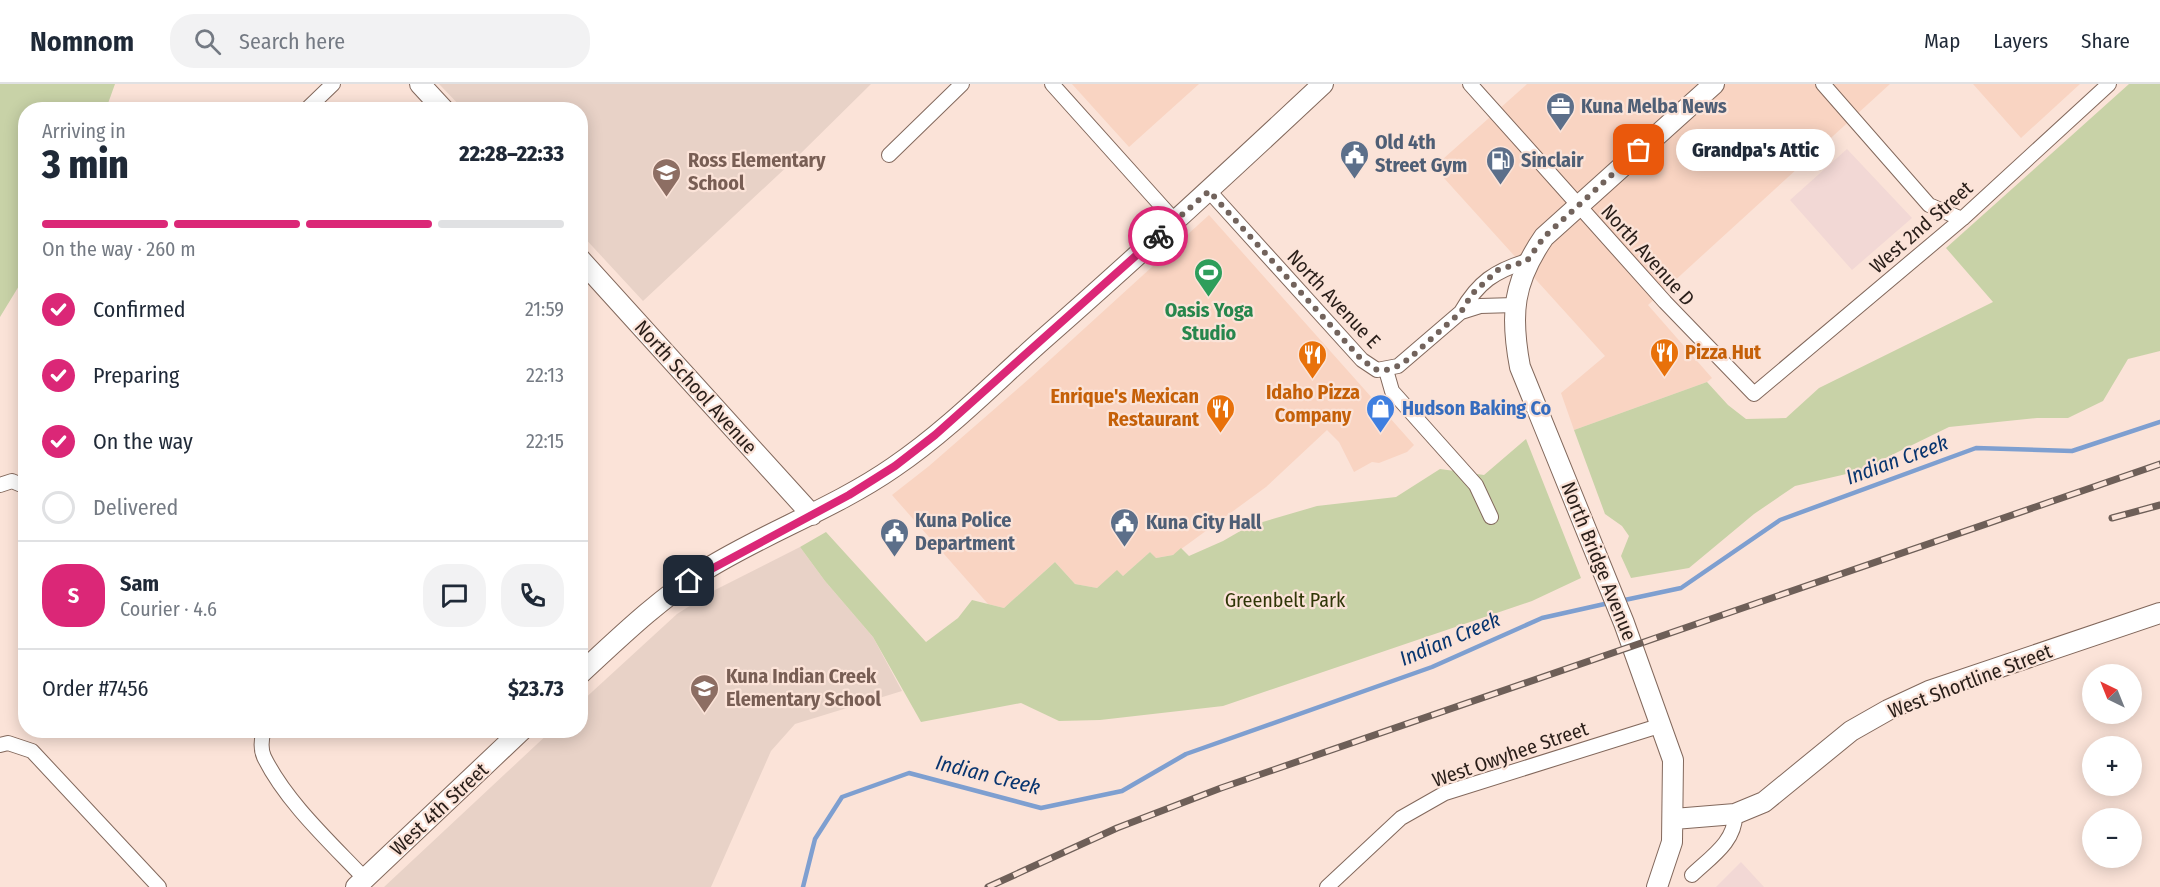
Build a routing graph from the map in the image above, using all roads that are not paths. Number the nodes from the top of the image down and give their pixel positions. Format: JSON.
{"nodes":[{"id":1,"x":333,"y":84,"type":"edge"},
{"id":2,"x":420,"y":84,"type":"edge"},
{"id":3,"x":962,"y":84,"type":"edge"},
{"id":4,"x":1052,"y":84,"type":"edge"},
{"id":5,"x":1323,"y":84,"type":"edge"},
{"id":6,"x":1470,"y":84,"type":"edge"},
{"id":7,"x":1714,"y":84,"type":"edge"},
{"id":8,"x":1823,"y":84,"type":"edge"},
{"id":9,"x":2109,"y":84,"type":"edge"},
{"id":10,"x":314,"y":102,"type":"edge"},
{"id":11,"x":437,"y":102,"type":"edge"},
{"id":12,"x":889,"y":155,"type":"dead end"},
{"id":13,"x":1209,"y":191,"type":"junction"},
{"id":14,"x":1577,"y":205,"type":"junction"},
{"id":15,"x":1962,"y":219,"type":"junction"},
{"id":16,"x":1175,"y":221,"type":"junction"},
{"id":17,"x":1527,"y":261,"type":"junction"},
{"id":18,"x":588,"y":268,"type":"edge"},
{"id":19,"x":1515,"y":305,"type":"junction"},
{"id":20,"x":1461,"y":312,"type":"junction"},
{"id":21,"x":1386,"y":370,"type":"junction"},
{"id":22,"x":1754,"y":394,"type":"joint"},
{"id":23,"x":812,"y":515,"type":"junction"},
{"id":24,"x":1491,"y":517,"type":"dead end"},
{"id":25,"x":2160,"y":613,"type":"edge"},
{"id":26,"x":588,"y":667,"type":"edge"},
{"id":27,"x":1662,"y":724,"type":"junction"},
{"id":28,"x":262,"y":738,"type":"edge"},
{"id":29,"x":514,"y":738,"type":"edge"},
{"id":30,"x":4,"y":744,"type":"edge"},
{"id":31,"x":1735,"y":814,"type":"junction"},
{"id":32,"x":1674,"y":819,"type":"junction"},
{"id":33,"x":1692,"y":875,"type":"dead end"},
{"id":34,"x":360,"y":883,"type":"edge"},
{"id":35,"x":159,"y":887,"type":"edge"},
{"id":36,"x":1327,"y":887,"type":"edge"},
{"id":37,"x":1657,"y":887,"type":"edge"}],
"edges":[{"from":1,"to":10,"type":"street"},
{"from":2,"to":11,"type":"main road"},
{"from":3,"to":12,"type":"street"},
{"from":4,"to":16,"type":"street"},
{"from":5,"to":13,"type":"main road"},
{"from":6,"to":14,"type":"street","name":"North Avenue D"},
{"from":7,"to":14,"type":"main road"},
{"from":8,"to":15,"type":"street"},
{"from":9,"to":15,"type":"street","name":"West 2nd Street"},
{"from":13,"to":16,"type":"main road"},
{"from":13,"to":21,"type":"street","name":"North Avenue E"},
{"from":14,"to":17,"type":"main road"},
{"from":14,"to":22,"type":"street","name":"North Avenue D"},
{"from":15,"to":22,"type":"street","name":"West 2nd Street"},
{"from":16,"to":23,"type":"main road"},
{"from":17,"to":19,"type":"main road","name":"North Bridge Avenue"},
{"from":17,"to":20,"type":"street"},
{"from":18,"to":23,"type":"main road","name":"North School Avenue"},
{"from":19,"to":20,"type":"street"},
{"from":19,"to":27,"type":"main road","name":"North Bridge Avenue"},
{"from":20,"to":21,"type":"street"},
{"from":21,"to":24,"type":"street","name":"North Avenue E"},
{"from":23,"to":26,"type":"main road"},
{"from":25,"to":31,"type":"main road","name":"West Shortline Street"},
{"from":27,"to":32,"type":"main road","name":"North Bridge Avenue"},
{"from":27,"to":36,"type":"street","name":"West Owyhee Street"},
{"from":28,"to":34,"type":"street"},
{"from":29,"to":34,"type":"main road","name":"West 4th Street"},
{"from":30,"to":35,"type":"street"},
{"from":31,"to":32,"type":"main road","name":"West Shortline Street"},
{"from":31,"to":33,"type":"street"},
{"from":32,"to":37,"type":"main road","name":"North Bridge Avenue"}]}
